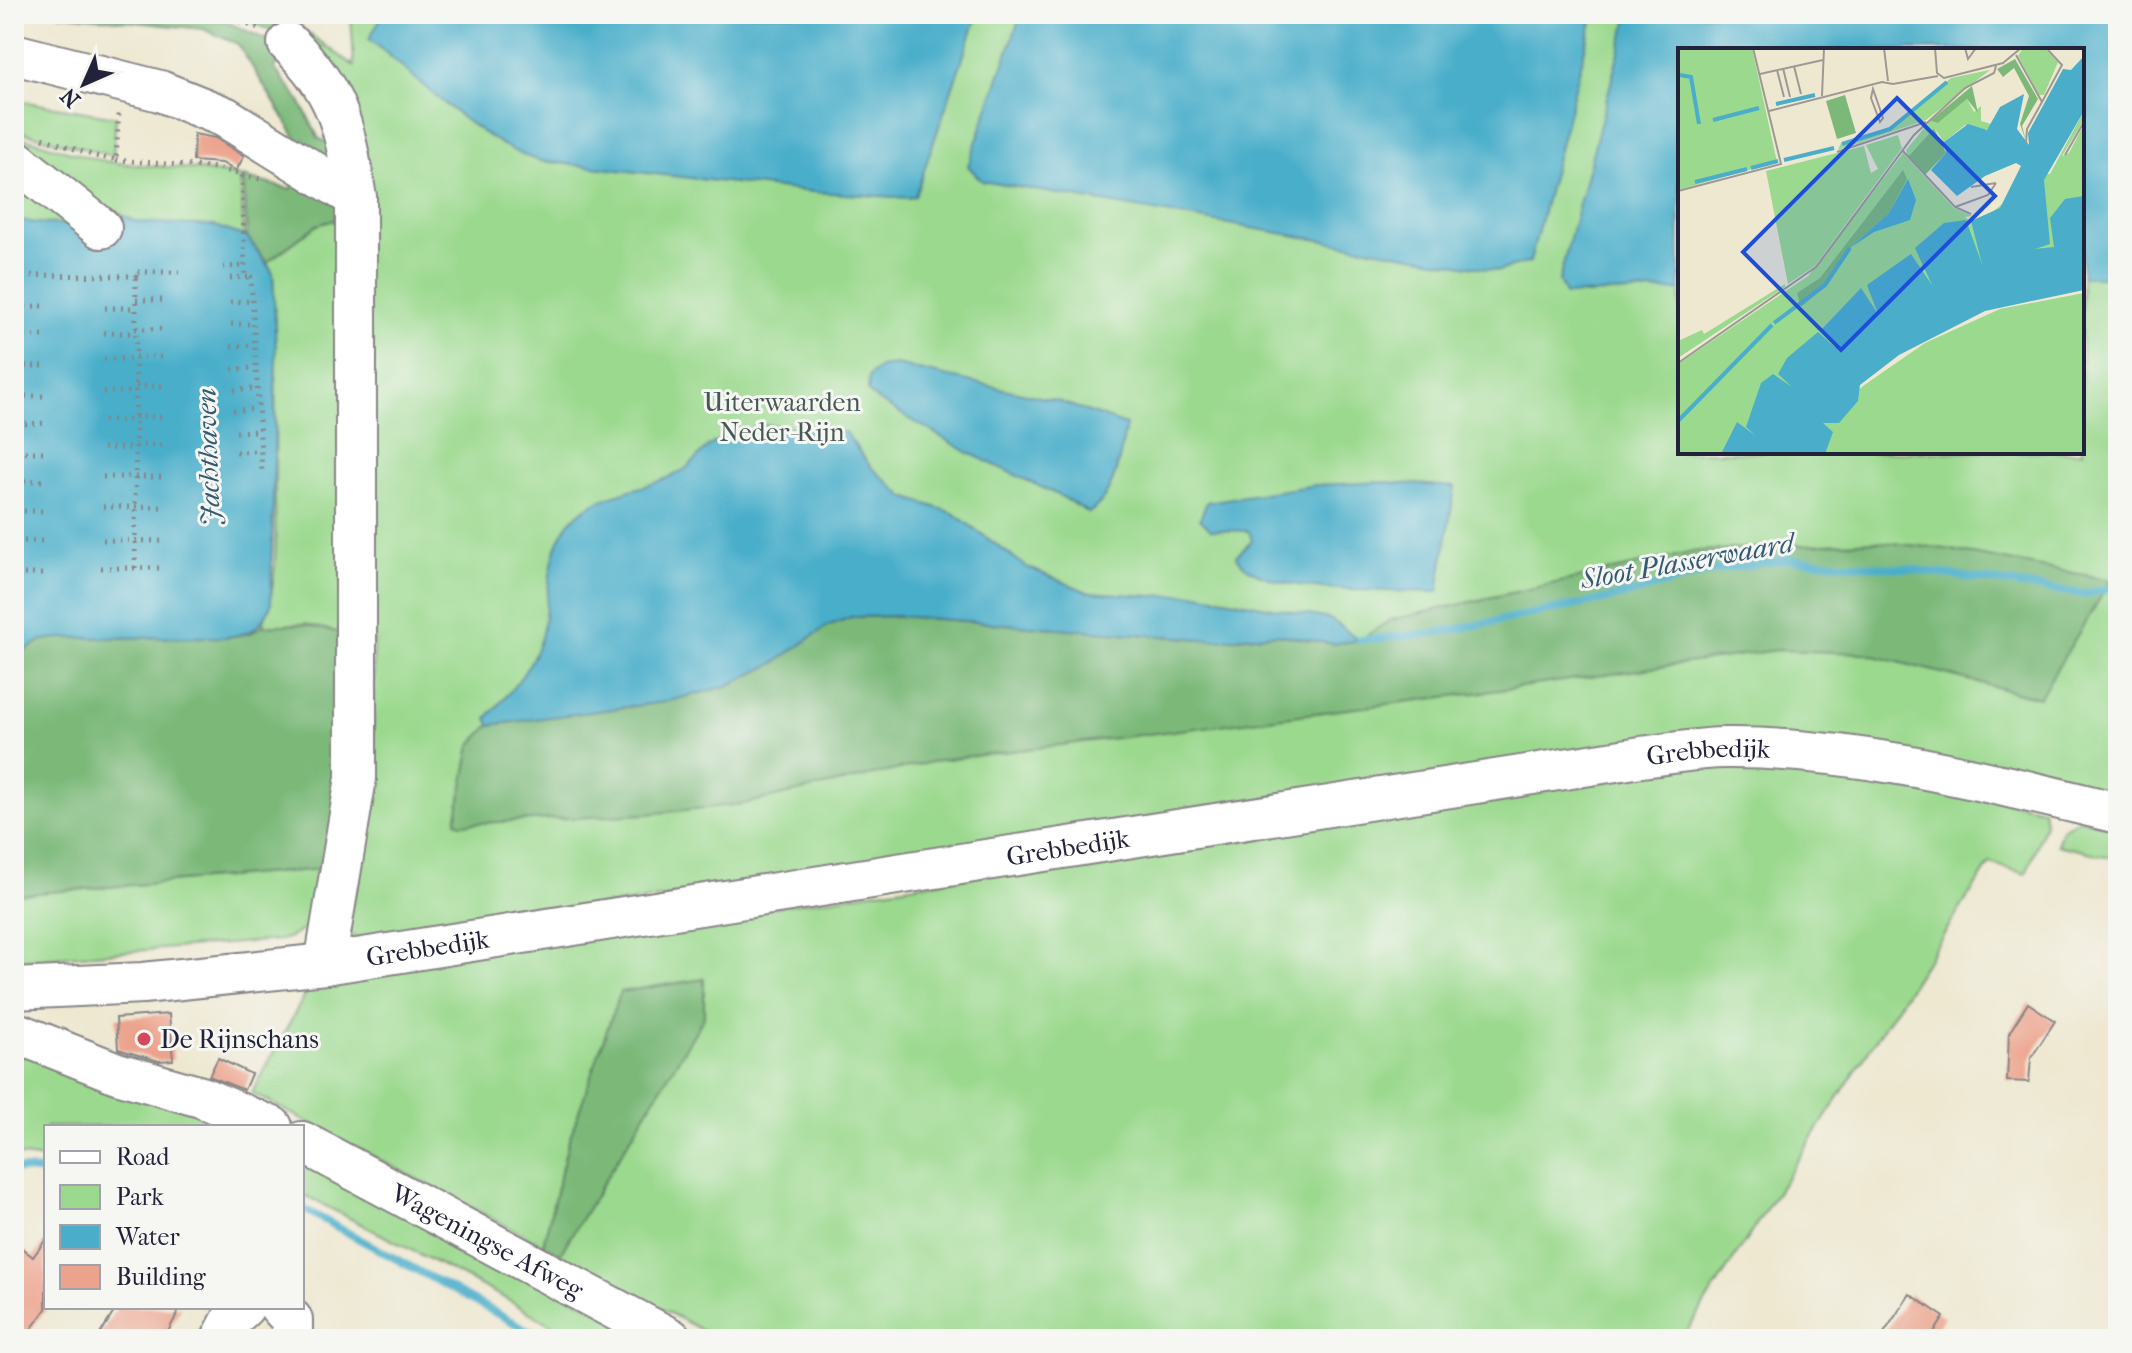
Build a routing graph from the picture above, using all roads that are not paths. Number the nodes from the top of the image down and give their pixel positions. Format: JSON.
{"nodes":[{"id":1,"x":288,"y":43,"type":"road end"},
{"id":2,"x":14,"y":54,"type":"edge"},
{"id":3,"x":25,"y":148,"type":"edge"},
{"id":4,"x":356,"y":198,"type":"junction"},
{"id":5,"x":101,"y":228,"type":"dead end"},
{"id":6,"x":2118,"y":813,"type":"edge"},
{"id":7,"x":325,"y":964,"type":"junction"},
{"id":8,"x":14,"y":989,"type":"edge"},
{"id":9,"x":14,"y":1032,"type":"edge"},
{"id":10,"x":267,"y":1125,"type":"edge"},
{"id":11,"x":304,"y":1143,"type":"edge"},
{"id":12,"x":242,"y":1309,"type":"edge"},
{"id":13,"x":282,"y":1309,"type":"edge"},
{"id":14,"x":222,"y":1339,"type":"edge"},
{"id":15,"x":292,"y":1339,"type":"edge"},
{"id":16,"x":671,"y":1339,"type":"edge"}],
"edges":[{"from":1,"to":4,"type":"street"},
{"from":2,"to":4,"type":"street"},
{"from":3,"to":5,"type":"street"},
{"from":4,"to":7,"type":"street"},
{"from":6,"to":7,"type":"street","name":"Grebbedijk"},
{"from":7,"to":8,"type":"street","name":"Grebbedijk"},
{"from":9,"to":10,"type":"street"},
{"from":11,"to":16,"type":"street","name":"Wageningse Afweg"},
{"from":12,"to":14,"type":"street"},
{"from":13,"to":15,"type":"street"}]}
